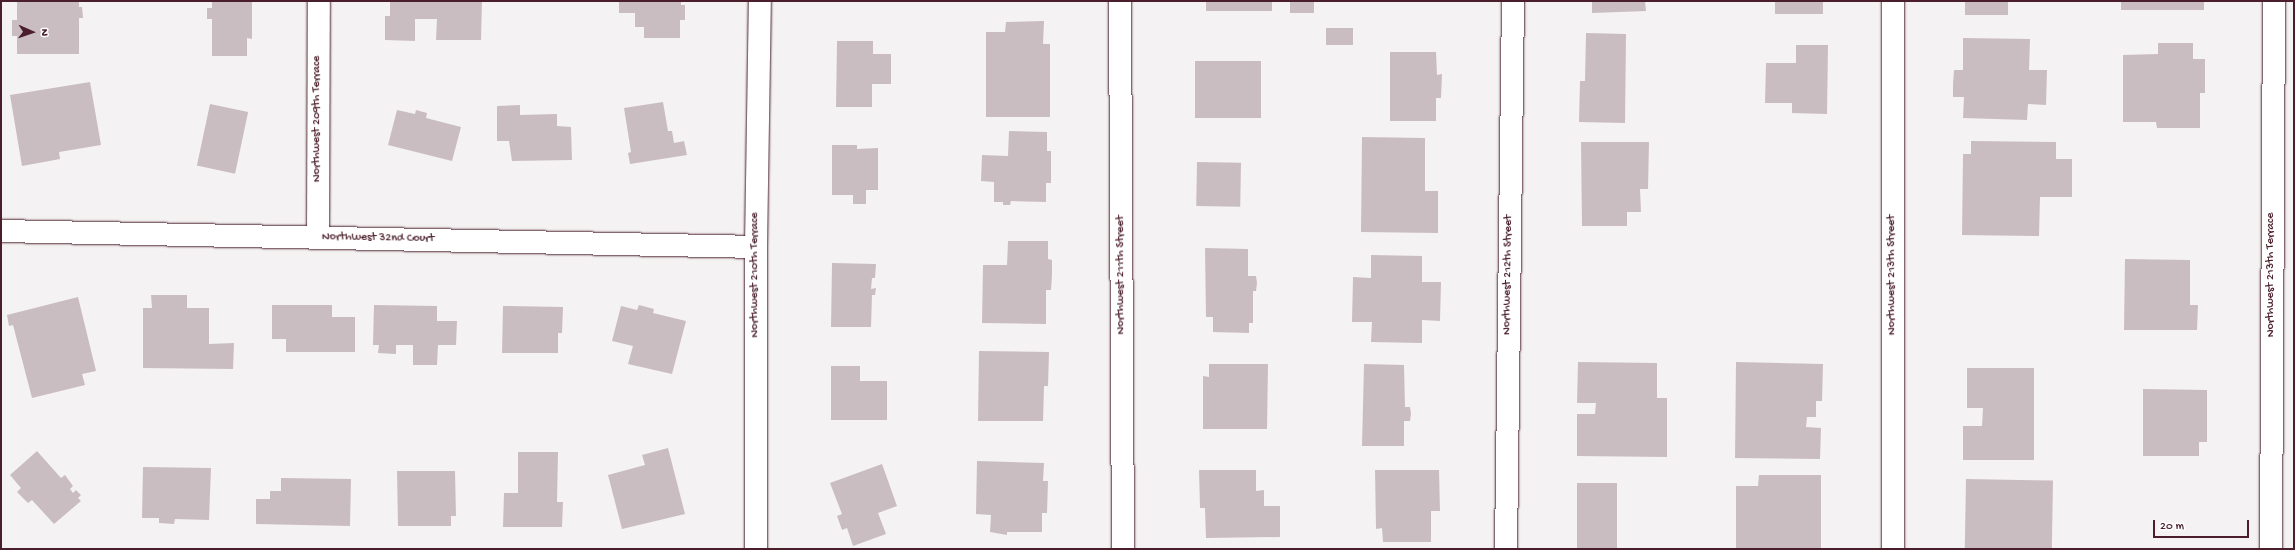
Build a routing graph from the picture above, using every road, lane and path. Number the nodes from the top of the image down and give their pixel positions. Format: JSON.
{"nodes":[{"id":1,"x":319,"y":1,"type":"edge"},
{"id":2,"x":760,"y":1,"type":"edge"},
{"id":3,"x":1120,"y":1,"type":"edge"},
{"id":4,"x":1513,"y":1,"type":"edge"},
{"id":5,"x":1894,"y":1,"type":"edge"},
{"id":6,"x":2274,"y":1,"type":"edge"},
{"id":7,"x":1,"y":231,"type":"edge"},
{"id":8,"x":318,"y":238,"type":"junction"},
{"id":9,"x":756,"y":247,"type":"junction"},
{"id":10,"x":756,"y":549,"type":"edge"},
{"id":11,"x":1123,"y":549,"type":"edge"},
{"id":12,"x":1506,"y":549,"type":"edge"},
{"id":13,"x":1893,"y":549,"type":"edge"},
{"id":14,"x":2271,"y":549,"type":"edge"}],
"edges":[{"from":1,"to":8,"type":"street","name":"Northwest 209th Terrace"},
{"from":2,"to":9,"type":"street","name":"Northwest 210th Terrace"},
{"from":3,"to":11,"type":"street","name":"Northwest 211th Street"},
{"from":4,"to":12,"type":"street","name":"Northwest 212th Street"},
{"from":5,"to":13,"type":"street","name":"Northwest 213th Street"},
{"from":6,"to":14,"type":"street","name":"Northwest 213th Terrace"},
{"from":7,"to":8,"type":"street","name":"Northwest 32nd Court"},
{"from":8,"to":9,"type":"street","name":"Northwest 32nd Court"},
{"from":9,"to":10,"type":"street","name":"Northwest 210th Terrace"}]}
